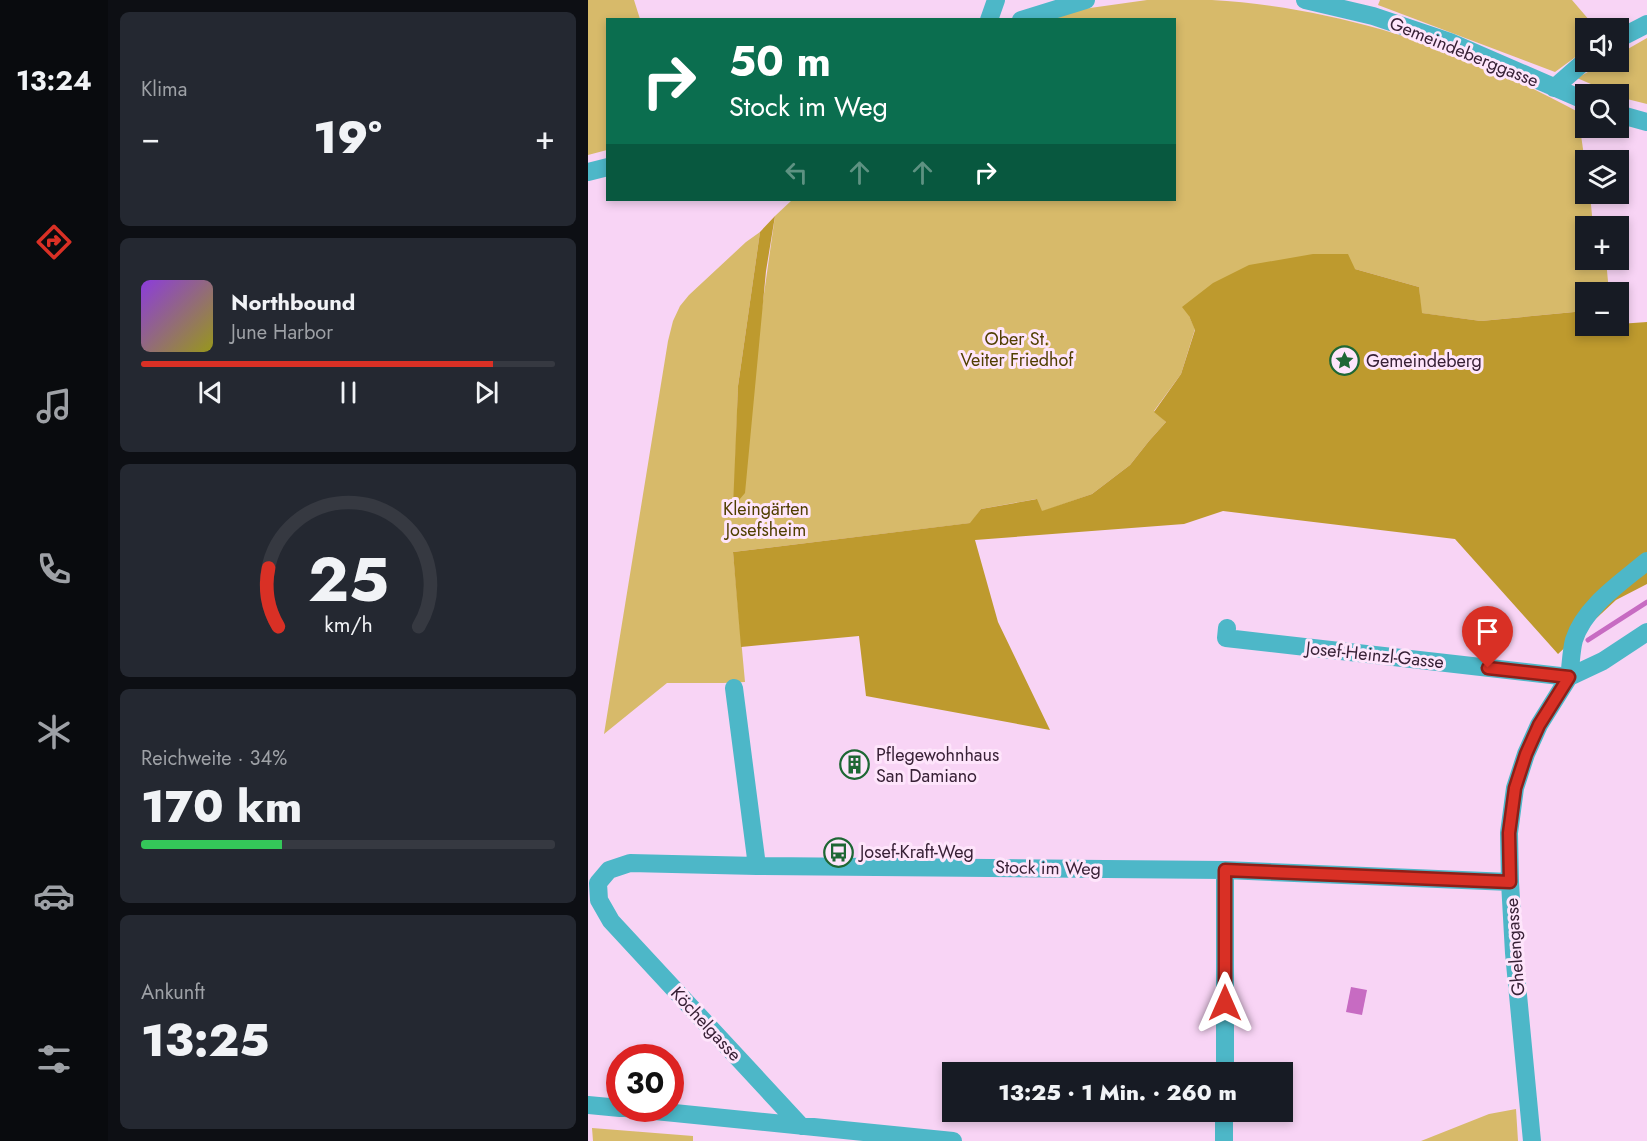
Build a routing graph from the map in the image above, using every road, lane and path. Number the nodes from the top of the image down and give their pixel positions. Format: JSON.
{"nodes":[{"id":1,"x":996,"y":0,"type":"edge"},
{"id":2,"x":1086,"y":0,"type":"edge"},
{"id":3,"x":1305,"y":0,"type":"edge"},
{"id":4,"x":990,"y":18,"type":"edge"},
{"id":5,"x":1028,"y":18,"type":"edge"},
{"id":6,"x":1647,"y":24,"type":"edge"},
{"id":7,"x":1629,"y":33,"type":"edge"},
{"id":8,"x":1575,"y":70,"type":"edge"},
{"id":9,"x":1554,"y":88,"type":"junction"},
{"id":10,"x":1575,"y":97,"type":"edge"},
{"id":11,"x":1629,"y":117,"type":"edge"},
{"id":12,"x":1647,"y":122,"type":"edge"},
{"id":13,"x":606,"y":168,"type":"edge"},
{"id":14,"x":588,"y":172,"type":"edge"},
{"id":15,"x":1647,"y":561,"type":"edge"},
{"id":16,"x":1227,"y":628,"type":"dead end"},
{"id":17,"x":1647,"y":632,"type":"edge"},
{"id":18,"x":1569,"y":677,"type":"junction"},
{"id":19,"x":734,"y":688,"type":"dead end"},
{"id":20,"x":757,"y":866,"type":"junction"},
{"id":21,"x":1225,"y":870,"type":"junction"},
{"id":22,"x":1510,"y":882,"type":"junction"},
{"id":23,"x":611,"y":921,"type":"joint"},
{"id":24,"x":1225,"y":1062,"type":"edge"},
{"id":25,"x":588,"y":1105,"type":"edge"},
{"id":26,"x":606,"y":1107,"type":"edge"},
{"id":27,"x":684,"y":1116,"type":"edge"},
{"id":28,"x":1224,"y":1122,"type":"edge"},
{"id":29,"x":801,"y":1133,"type":"edge"},
{"id":30,"x":953,"y":1141,"type":"edge"},
{"id":31,"x":1224,"y":1141,"type":"edge"},
{"id":32,"x":1532,"y":1141,"type":"edge"}],
"edges":[{"from":1,"to":4,"type":"street"},
{"from":2,"to":5,"type":"street"},
{"from":3,"to":9,"type":"street","name":"Gemeindeberggasse"},
{"from":6,"to":7,"type":"street"},
{"from":8,"to":9,"type":"street"},
{"from":9,"to":10,"type":"street","name":"Gemeindeberggasse"},
{"from":11,"to":12,"type":"street"},
{"from":13,"to":14,"type":"street"},
{"from":15,"to":18,"type":"street"},
{"from":16,"to":18,"type":"street","name":"Josef-Heinzl-Gasse"},
{"from":17,"to":18,"type":"street"},
{"from":18,"to":22,"type":"street","name":"Ghelengasse"},
{"from":19,"to":20,"type":"street"},
{"from":20,"to":21,"type":"street","name":"Stock im Weg"},
{"from":20,"to":23,"type":"street","name":"Stock im Weg"},
{"from":21,"to":22,"type":"street","name":"Stock im Weg"},
{"from":21,"to":24,"type":"street"},
{"from":22,"to":32,"type":"street","name":"Ghelengasse"},
{"from":23,"to":29,"type":"street","name":"Köchelgasse"},
{"from":25,"to":26,"type":"street"},
{"from":27,"to":29,"type":"street"},
{"from":28,"to":31,"type":"street"},
{"from":29,"to":30,"type":"street"}]}
